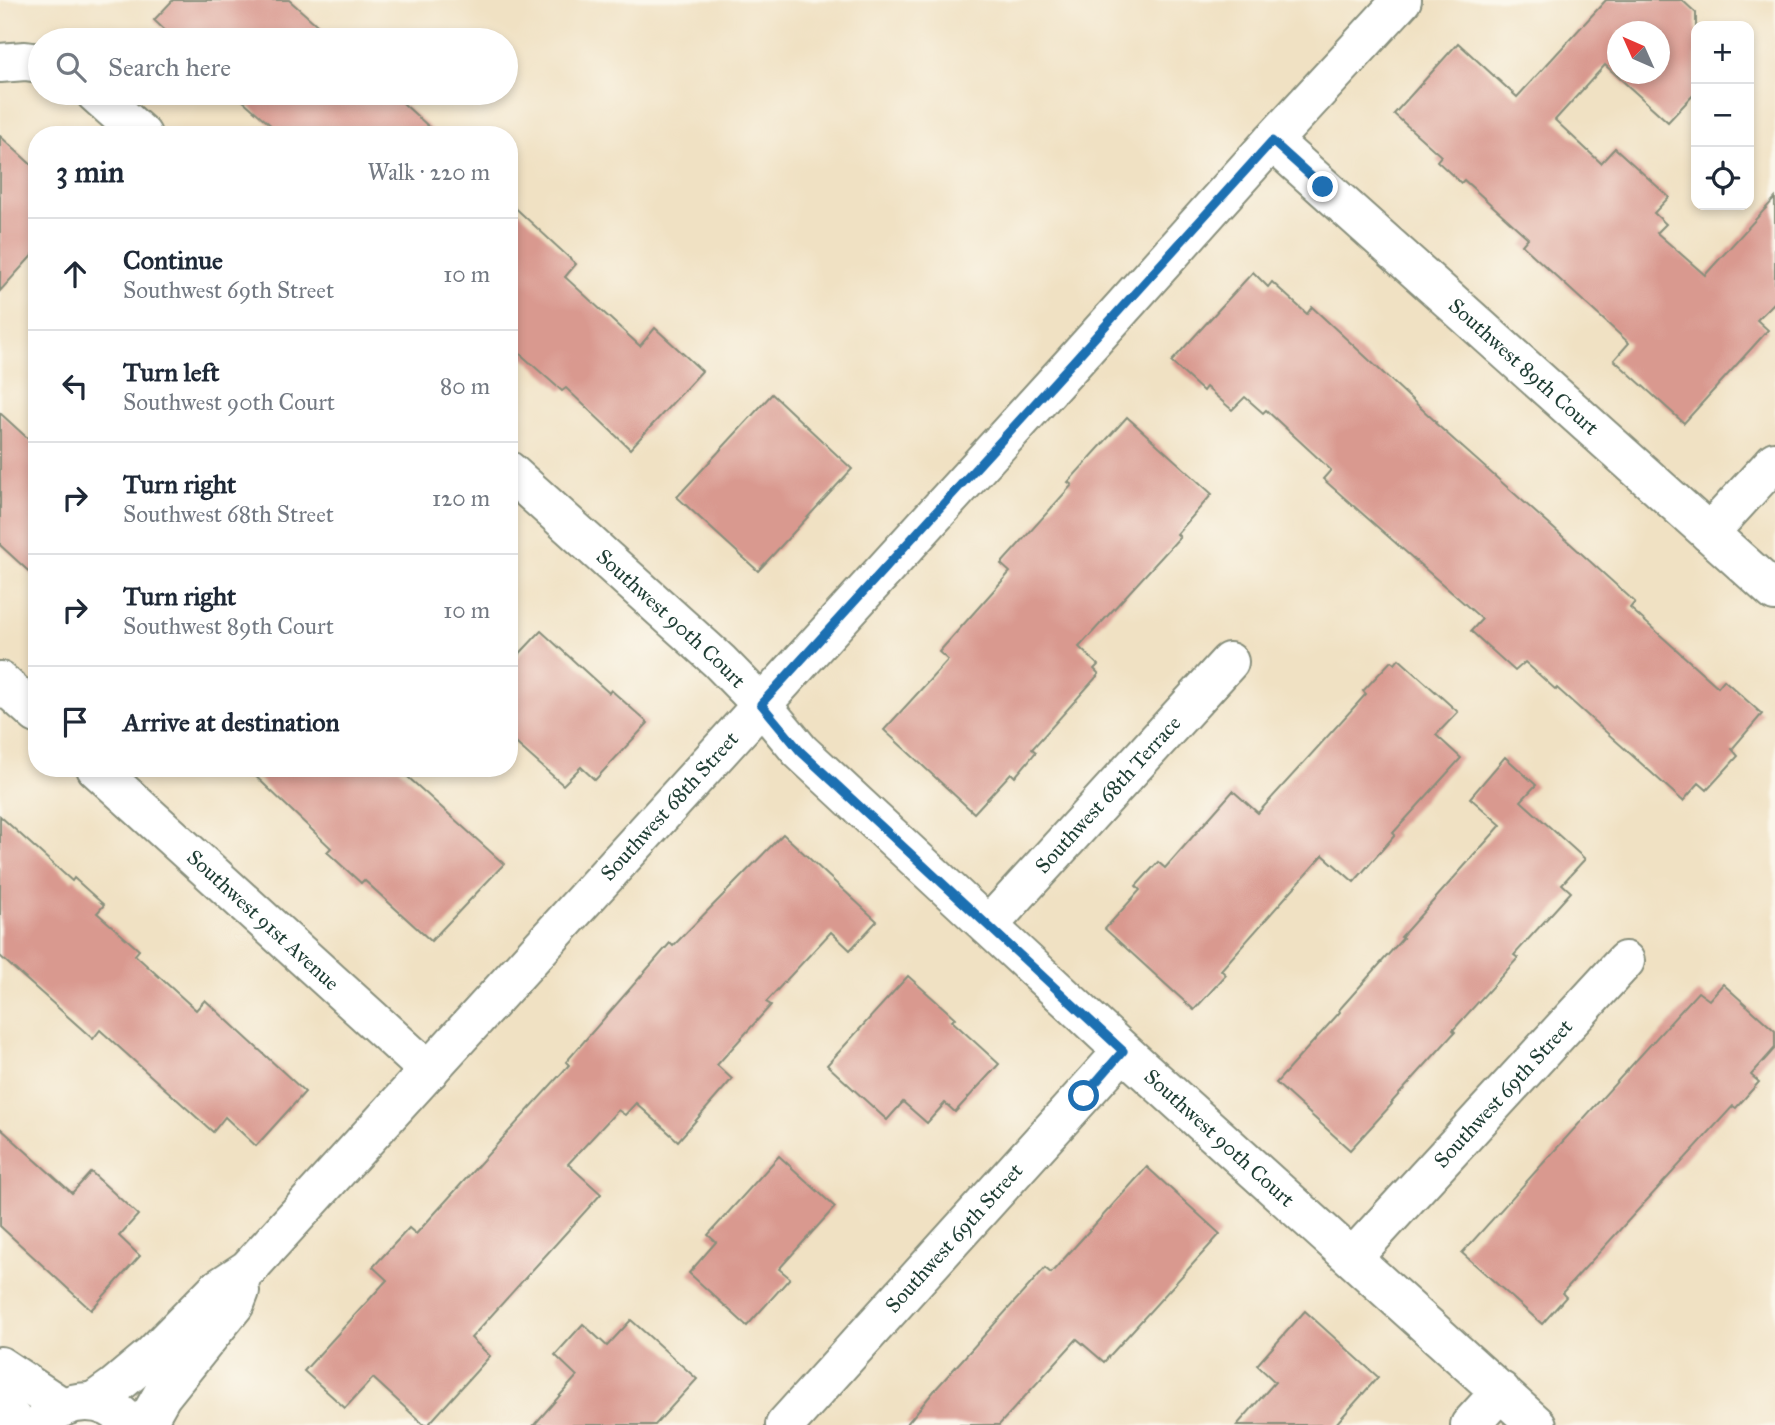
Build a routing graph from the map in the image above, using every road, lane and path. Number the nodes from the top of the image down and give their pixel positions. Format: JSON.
{"nodes":[{"id":1,"x":1402,"y":0,"type":"edge"},
{"id":2,"x":108,"y":105,"type":"edge"},
{"id":3,"x":132,"y":126,"type":"edge"},
{"id":4,"x":1272,"y":141,"type":"junction"},
{"id":5,"x":1775,"y":461,"type":"edge"},
{"id":6,"x":518,"y":479,"type":"edge"},
{"id":7,"x":1709,"y":533,"type":"junction"},
{"id":8,"x":1775,"y":592,"type":"edge"},
{"id":9,"x":1229,"y":662,"type":"dead end"},
{"id":10,"x":0,"y":681,"type":"edge"},
{"id":11,"x":761,"y":704,"type":"junction"},
{"id":12,"x":28,"y":707,"type":"edge"},
{"id":13,"x":106,"y":777,"type":"edge"},
{"id":14,"x":988,"y":926,"type":"junction"},
{"id":15,"x":1625,"y":961,"type":"dead end"},
{"id":16,"x":1123,"y":1051,"type":"junction"},
{"id":17,"x":429,"y":1070,"type":"junction"},
{"id":18,"x":1353,"y":1257,"type":"junction"},
{"id":19,"x":248,"y":1269,"type":"junction"},
{"id":20,"x":0,"y":1366,"type":"edge"},
{"id":21,"x":1501,"y":1391,"type":"junction"},
{"id":22,"x":0,"y":1404,"type":"edge"},
{"id":23,"x":65,"y":1411,"type":"edge"},
{"id":24,"x":17,"y":1425,"type":"edge"},
{"id":25,"x":131,"y":1425,"type":"edge"},
{"id":26,"x":145,"y":1425,"type":"edge"},
{"id":27,"x":785,"y":1425,"type":"edge"},
{"id":28,"x":1470,"y":1425,"type":"edge"},
{"id":29,"x":1537,"y":1425,"type":"edge"}],
"edges":[{"from":1,"to":4,"type":"street","name":"Southwest 68th Street"},
{"from":2,"to":3,"type":"street"},
{"from":4,"to":7,"type":"street","name":"Southwest 89th Court"},
{"from":4,"to":11,"type":"street","name":"Southwest 68th Street"},
{"from":5,"to":7,"type":"street"},
{"from":6,"to":11,"type":"street","name":"Southwest 90th Court"},
{"from":7,"to":8,"type":"street","name":"Southwest 89th Court"},
{"from":9,"to":14,"type":"street","name":"Southwest 68th Terrace"},
{"from":10,"to":12,"type":"street"},
{"from":11,"to":14,"type":"street","name":"Southwest 90th Court"},
{"from":11,"to":17,"type":"street","name":"Southwest 68th Street"},
{"from":13,"to":17,"type":"street","name":"Southwest 91st Avenue"},
{"from":14,"to":16,"type":"street","name":"Southwest 90th Court"},
{"from":15,"to":18,"type":"street","name":"Southwest 69th Street"},
{"from":16,"to":18,"type":"street","name":"Southwest 90th Court"},
{"from":16,"to":27,"type":"street","name":"Southwest 69th Street"},
{"from":17,"to":19,"type":"street","name":"Southwest 68th Street"},
{"from":18,"to":21,"type":"street","name":"Southwest 90th Court"},
{"from":19,"to":23,"type":"street","name":"Southwest 68th Street"},
{"from":19,"to":26,"type":"street","name":"Southwest 68th Street"},
{"from":20,"to":23,"type":"street"},
{"from":21,"to":28,"type":"street"},
{"from":21,"to":29,"type":"street","name":"Southwest 90th Court"},
{"from":22,"to":24,"type":"street"},
{"from":23,"to":25,"type":"street"}]}
